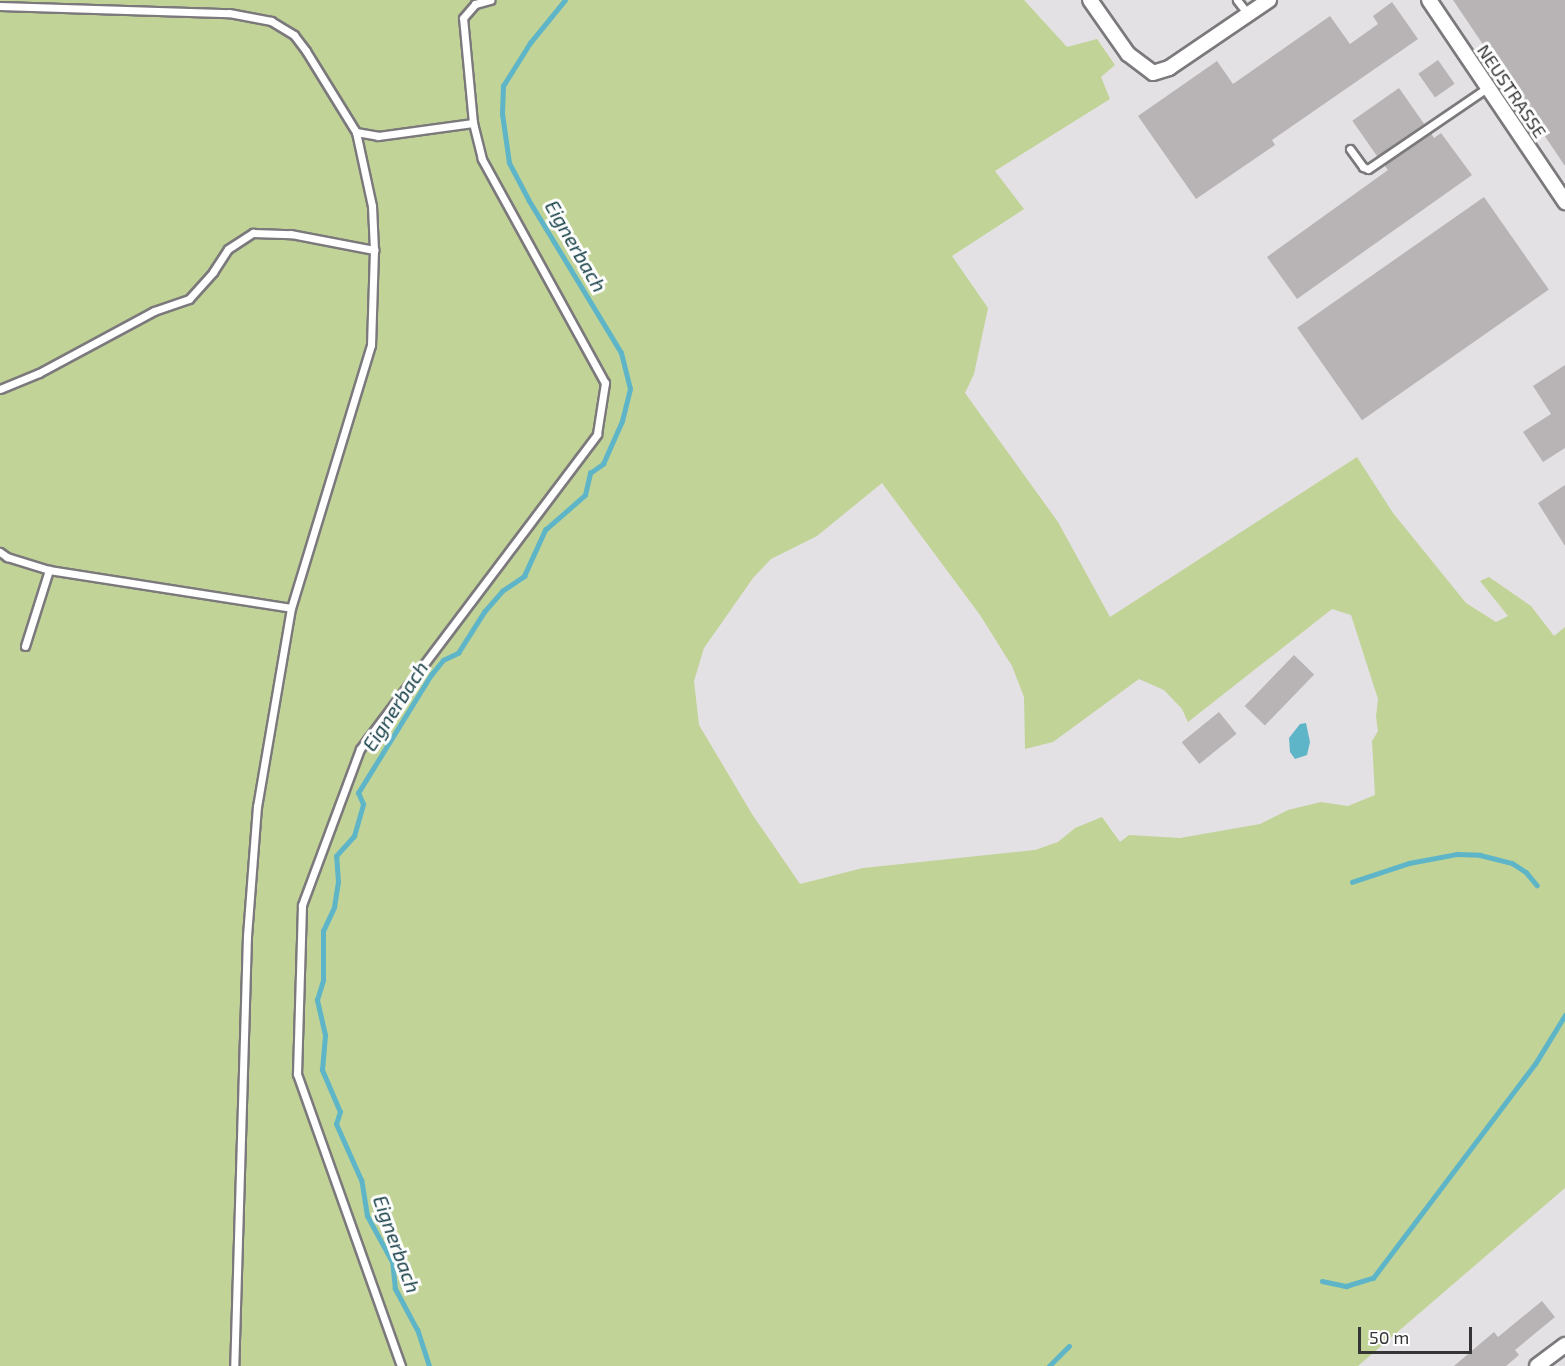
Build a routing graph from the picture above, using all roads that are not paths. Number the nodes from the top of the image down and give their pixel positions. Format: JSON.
{"nodes":[{"id":1,"x":490,"y":0,"type":"edge"},
{"id":2,"x":1090,"y":0,"type":"edge"},
{"id":3,"x":1237,"y":0,"type":"edge"},
{"id":4,"x":1269,"y":0,"type":"edge"},
{"id":5,"x":1429,"y":0,"type":"edge"},
{"id":6,"x":0,"y":6,"type":"edge"},
{"id":7,"x":1248,"y":14,"type":"junction"},
{"id":8,"x":1488,"y":87,"type":"junction"},
{"id":9,"x":473,"y":123,"type":"junction"},
{"id":10,"x":356,"y":132,"type":"junction"},
{"id":11,"x":1350,"y":149,"type":"dead end"},
{"id":12,"x":1565,"y":202,"type":"edge"},
{"id":13,"x":374,"y":250,"type":"junction"},
{"id":14,"x":0,"y":389,"type":"edge"},
{"id":15,"x":0,"y":552,"type":"edge"},
{"id":16,"x":49,"y":570,"type":"junction"},
{"id":17,"x":291,"y":608,"type":"junction"},
{"id":18,"x":25,"y":646,"type":"dead end"},
{"id":19,"x":1565,"y":1345,"type":"edge"},
{"id":20,"x":234,"y":1366,"type":"edge"},
{"id":21,"x":401,"y":1366,"type":"edge"},
{"id":22,"x":1537,"y":1366,"type":"edge"}],
"edges":[{"from":1,"to":9,"type":"lane"},
{"from":2,"to":7,"type":"street"},
{"from":3,"to":7,"type":"lane"},
{"from":4,"to":7,"type":"street"},
{"from":5,"to":8,"type":"street","name":"NEUSTRASSE"},
{"from":6,"to":10,"type":"lane"},
{"from":8,"to":11,"type":"lane"},
{"from":8,"to":12,"type":"street","name":"NEUSTRASSE"},
{"from":9,"to":10,"type":"lane"},
{"from":9,"to":21,"type":"lane"},
{"from":10,"to":13,"type":"lane"},
{"from":13,"to":14,"type":"lane"},
{"from":13,"to":17,"type":"lane"},
{"from":15,"to":16,"type":"lane"},
{"from":16,"to":17,"type":"lane"},
{"from":16,"to":18,"type":"lane"},
{"from":17,"to":20,"type":"lane"},
{"from":19,"to":22,"type":"street"}]}
